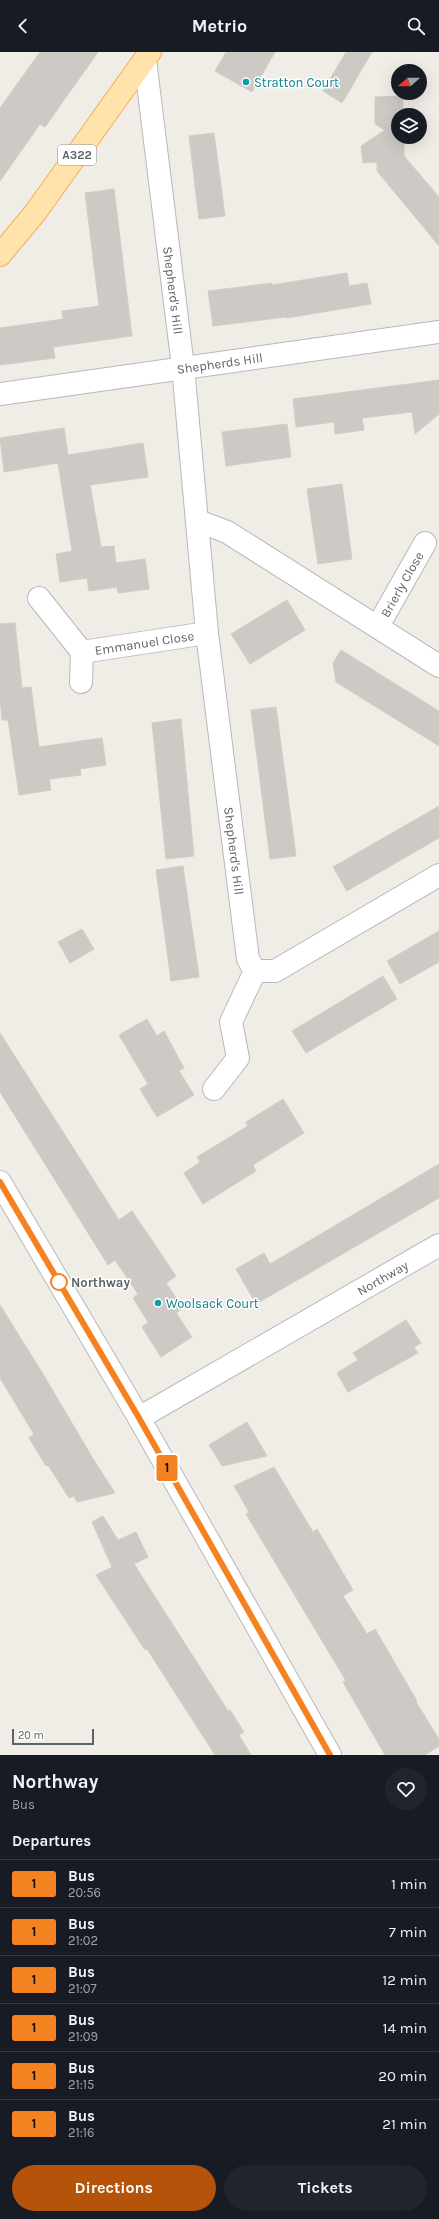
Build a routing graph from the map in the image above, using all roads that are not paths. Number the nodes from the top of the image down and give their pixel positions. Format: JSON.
{"nodes":[{"id":1,"x":148,"y":56,"type":"edge"},
{"id":2,"x":0,"y":254,"type":"edge"},
{"id":3,"x":439,"y":332,"type":"edge"},
{"id":4,"x":183,"y":367,"type":"junction"},
{"id":5,"x":0,"y":394,"type":"edge"},
{"id":6,"x":198,"y":520,"type":"junction"},
{"id":7,"x":425,"y":543,"type":"dead end"},
{"id":8,"x":39,"y":598,"type":"dead end"},
{"id":9,"x":378,"y":626,"type":"junction"},
{"id":10,"x":207,"y":633,"type":"junction"},
{"id":11,"x":82,"y":652,"type":"junction"},
{"id":12,"x":439,"y":666,"type":"edge"},
{"id":13,"x":81,"y":682,"type":"dead end"},
{"id":14,"x":439,"y":875,"type":"edge"},
{"id":15,"x":255,"y":971,"type":"junction"},
{"id":16,"x":214,"y":1089,"type":"dead end"},
{"id":17,"x":0,"y":1182,"type":"edge"},
{"id":18,"x":439,"y":1245,"type":"edge"},
{"id":19,"x":139,"y":1418,"type":"junction"},
{"id":20,"x":330,"y":1755,"type":"edge"}],
"edges":[{"from":1,"to":2,"type":"main road","number":"A322"},
{"from":1,"to":4,"type":"street","name":"Shepherd's Hill"},
{"from":3,"to":4,"type":"street","name":"Shepherds Hill"},
{"from":4,"to":5,"type":"street","name":"Shepherds Hill"},
{"from":4,"to":6,"type":"street","name":"Shepherd's Hill"},
{"from":6,"to":9,"type":"street"},
{"from":6,"to":10,"type":"street","name":"Shepherd's Hill"},
{"from":7,"to":9,"type":"street","name":"Brierly Close"},
{"from":8,"to":11,"type":"street","name":"Emmanuel Close"},
{"from":9,"to":12,"type":"street"},
{"from":10,"to":11,"type":"street","name":"Emmanuel Close"},
{"from":10,"to":15,"type":"street","name":"Shepherd's Hill"},
{"from":11,"to":13,"type":"street","name":"Emmanuel Close"},
{"from":14,"to":15,"type":"street"},
{"from":15,"to":16,"type":"street"},
{"from":17,"to":19,"type":"street"},
{"from":18,"to":19,"type":"street","name":"Northway"},
{"from":19,"to":20,"type":"street"}]}
